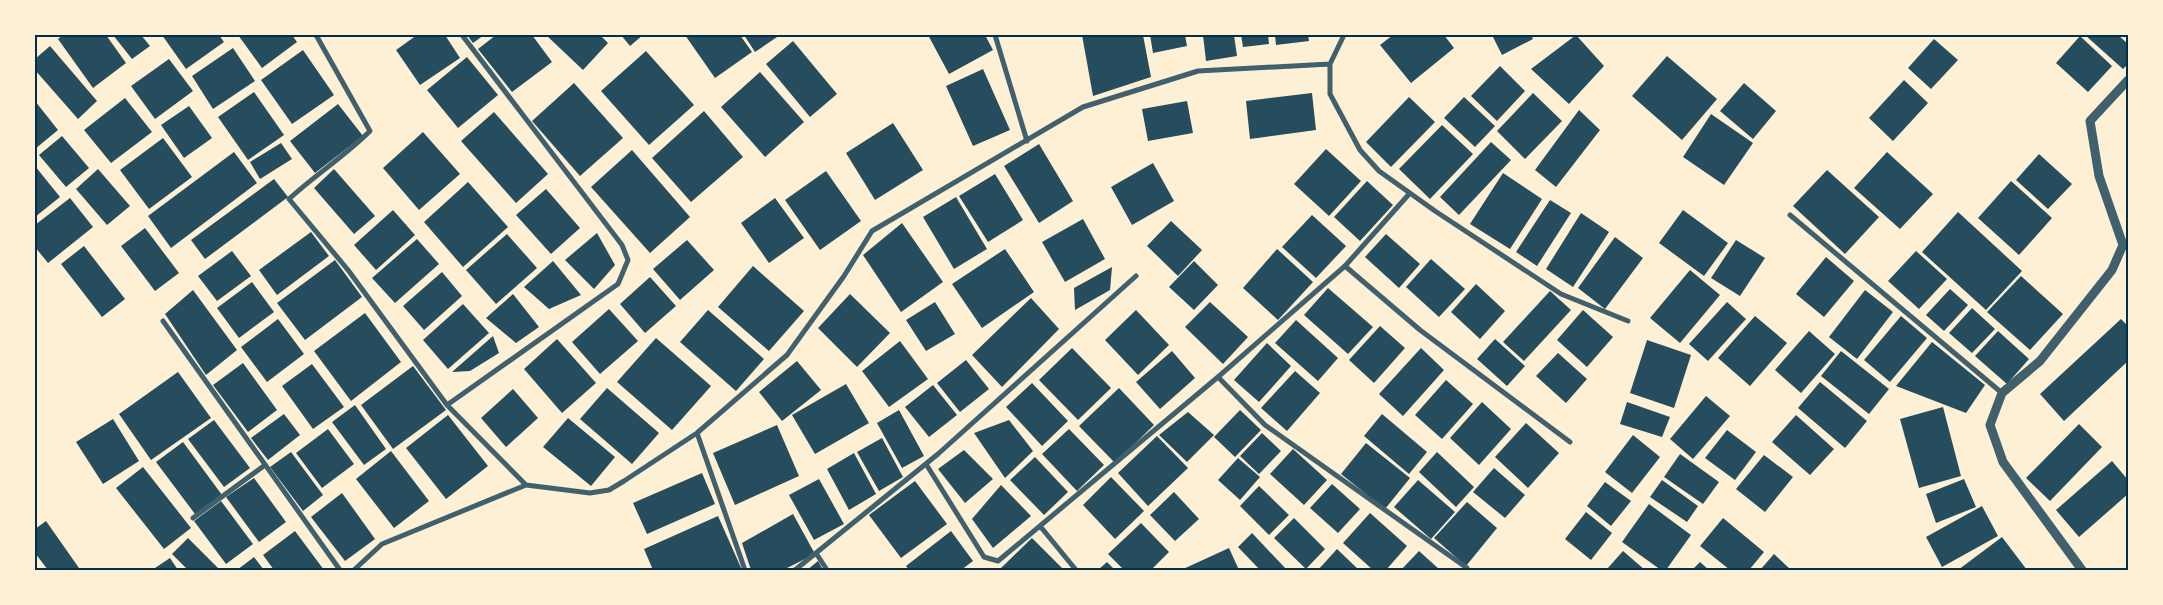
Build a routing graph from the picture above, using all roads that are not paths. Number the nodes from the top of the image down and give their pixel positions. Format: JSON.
{"nodes":[{"id":1,"x":316,"y":35,"type":"edge"},
{"id":2,"x":462,"y":35,"type":"edge"},
{"id":3,"x":995,"y":35,"type":"edge"},
{"id":4,"x":1344,"y":35,"type":"edge"},
{"id":5,"x":1330,"y":64,"type":"junction"},
{"id":6,"x":2127,"y":83,"type":"edge"},
{"id":7,"x":1028,"y":141,"type":"junction"},
{"id":8,"x":1410,"y":193,"type":"junction"},
{"id":9,"x":1790,"y":215,"type":"dead end"},
{"id":10,"x":1345,"y":266,"type":"junction"},
{"id":11,"x":1136,"y":276,"type":"dead end"},
{"id":12,"x":1628,"y":320,"type":"dead end"},
{"id":13,"x":163,"y":322,"type":"dead end"},
{"id":14,"x":1218,"y":377,"type":"junction"},
{"id":15,"x":2002,"y":393,"type":"junction"},
{"id":16,"x":448,"y":404,"type":"junction"},
{"id":17,"x":697,"y":433,"type":"junction"},
{"id":18,"x":1570,"y":442,"type":"dead end"},
{"id":19,"x":926,"y":464,"type":"junction"},
{"id":20,"x":265,"y":465,"type":"junction"},
{"id":21,"x":526,"y":485,"type":"junction"},
{"id":22,"x":193,"y":518,"type":"dead end"},
{"id":23,"x":1040,"y":526,"type":"junction"},
{"id":24,"x":816,"y":553,"type":"junction"},
{"id":25,"x":1467,"y":568,"type":"dead end"},
{"id":26,"x":340,"y":570,"type":"edge"},
{"id":27,"x":354,"y":570,"type":"edge"},
{"id":28,"x":745,"y":570,"type":"edge"},
{"id":29,"x":795,"y":570,"type":"edge"},
{"id":30,"x":827,"y":570,"type":"edge"},
{"id":31,"x":1076,"y":570,"type":"edge"},
{"id":32,"x":2082,"y":570,"type":"edge"}],
"edges":[{"from":1,"to":16,"type":"street"},
{"from":2,"to":16,"type":"street"},
{"from":3,"to":7,"type":"street"},
{"from":4,"to":5,"type":"street"},
{"from":5,"to":7,"type":"street"},
{"from":5,"to":8,"type":"street"},
{"from":6,"to":15,"type":"street"},
{"from":7,"to":17,"type":"street"},
{"from":8,"to":10,"type":"street"},
{"from":8,"to":12,"type":"street"},
{"from":9,"to":15,"type":"street"},
{"from":10,"to":14,"type":"street"},
{"from":10,"to":18,"type":"street"},
{"from":11,"to":19,"type":"street"},
{"from":13,"to":20,"type":"street"},
{"from":14,"to":23,"type":"street"},
{"from":14,"to":25,"type":"street"},
{"from":15,"to":32,"type":"street"},
{"from":16,"to":21,"type":"street"},
{"from":17,"to":21,"type":"street"},
{"from":17,"to":28,"type":"street"},
{"from":19,"to":23,"type":"street"},
{"from":19,"to":24,"type":"street"},
{"from":20,"to":22,"type":"street"},
{"from":20,"to":26,"type":"street"},
{"from":21,"to":27,"type":"street"},
{"from":23,"to":31,"type":"street"},
{"from":24,"to":29,"type":"street"},
{"from":24,"to":30,"type":"street"}]}
